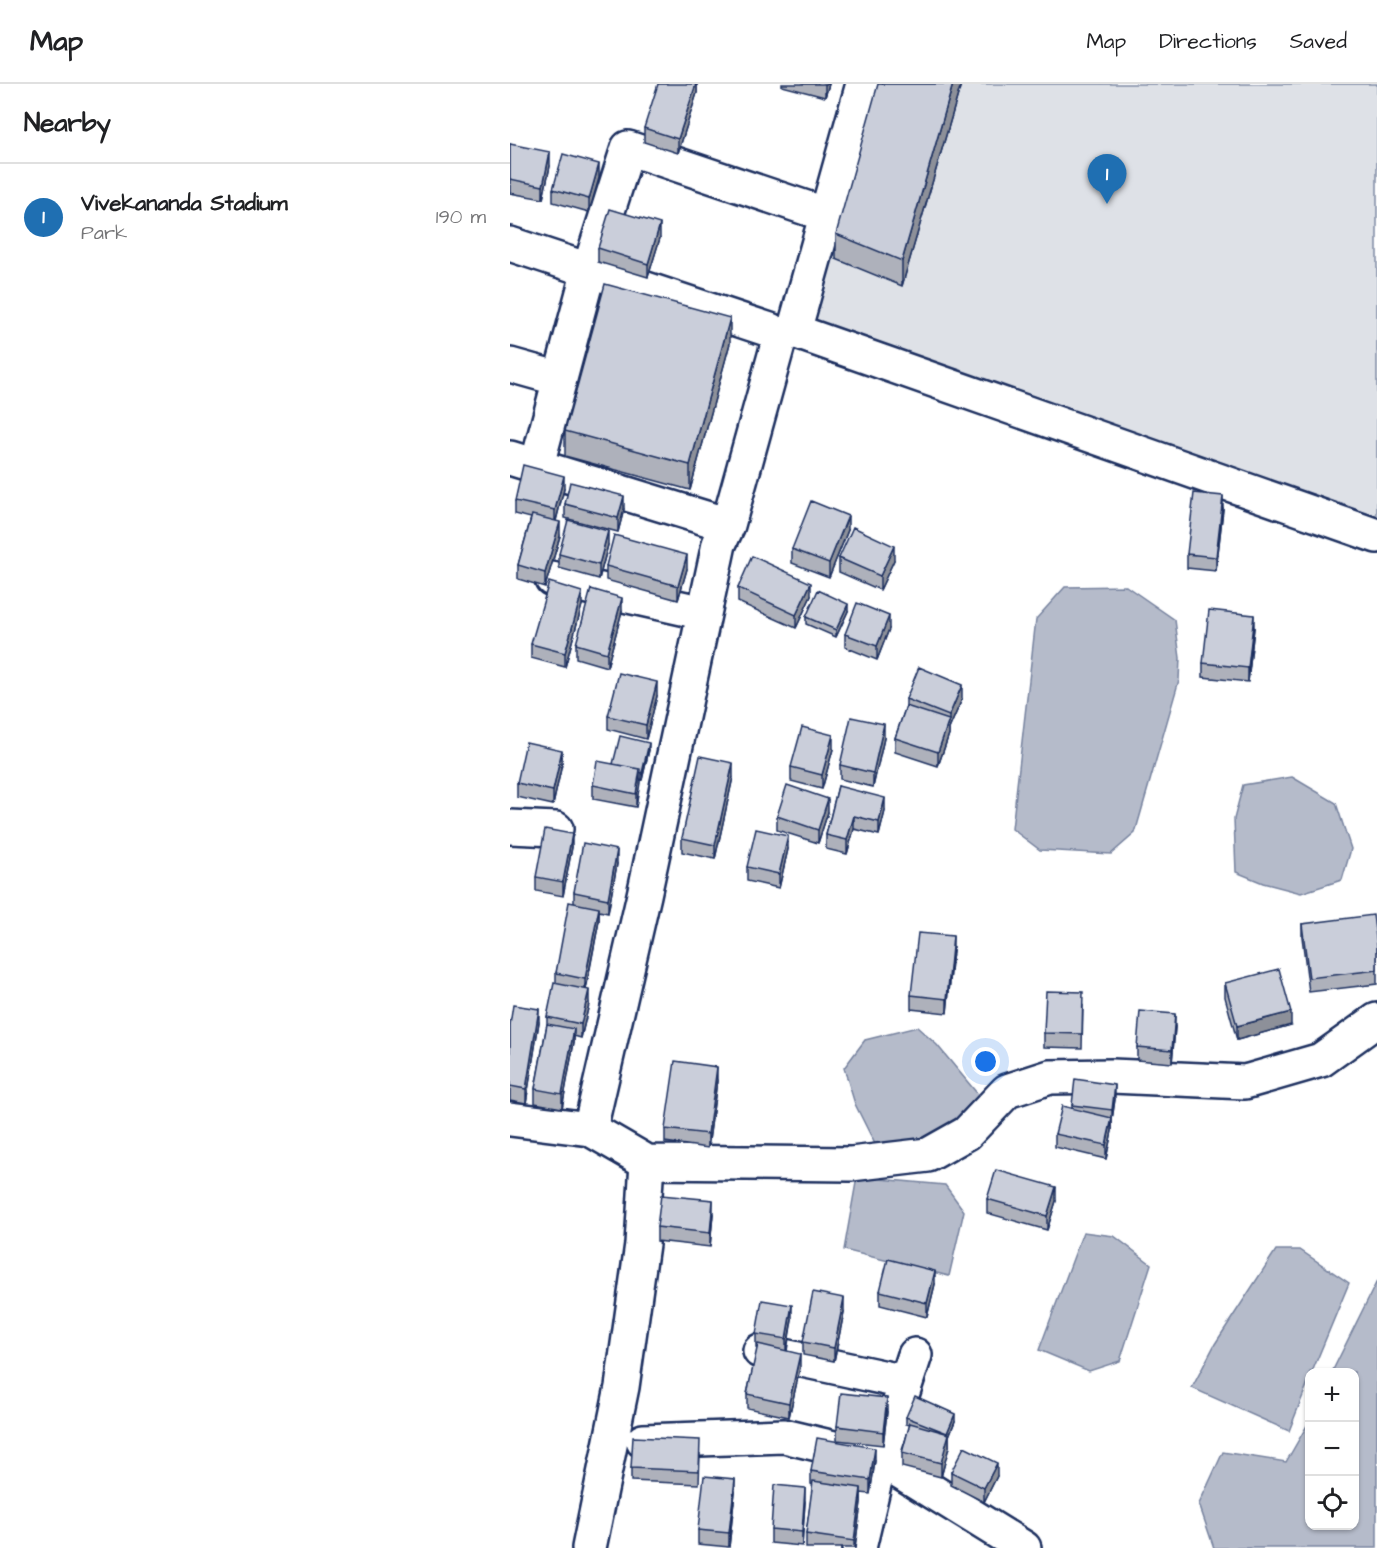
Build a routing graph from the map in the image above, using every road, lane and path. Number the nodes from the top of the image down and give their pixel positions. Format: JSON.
{"nodes":[{"id":1,"x":863,"y":84,"type":"edge"},
{"id":2,"x":826,"y":215,"type":"junction"},
{"id":3,"x":510,"y":244,"type":"edge"},
{"id":4,"x":589,"y":270,"type":"junction"},
{"id":5,"x":787,"y":334,"type":"junction"},
{"id":6,"x":510,"y":365,"type":"edge"},
{"id":7,"x":560,"y":379,"type":"junction"},
{"id":8,"x":524,"y":461,"type":"edge"},
{"id":9,"x":728,"y":525,"type":"junction"},
{"id":10,"x":1377,"y":536,"type":"edge"},
{"id":11,"x":552,"y":579,"type":"dead end"},
{"id":12,"x":704,"y":613,"type":"junction"},
{"id":13,"x":510,"y":827,"type":"edge"},
{"id":14,"x":556,"y":829,"type":"edge"},
{"id":15,"x":1377,"y":1020,"type":"edge"},
{"id":16,"x":510,"y":1119,"type":"edge"},
{"id":17,"x":590,"y":1129,"type":"junction"},
{"id":18,"x":647,"y":1162,"type":"junction"},
{"id":19,"x":760,"y":1351,"type":"edge"},
{"id":20,"x":611,"y":1442,"type":"junction"},
{"id":21,"x":880,"y":1459,"type":"junction"},
{"id":22,"x":589,"y":1548,"type":"edge"},
{"id":23,"x":859,"y":1548,"type":"edge"},
{"id":24,"x":1024,"y":1548,"type":"edge"}],
"edges":[{"from":1,"to":2,"type":"street"},
{"from":2,"to":4,"type":"street"},
{"from":2,"to":5,"type":"street"},
{"from":3,"to":4,"type":"street"},
{"from":4,"to":5,"type":"street"},
{"from":4,"to":7,"type":"street"},
{"from":5,"to":9,"type":"street"},
{"from":5,"to":10,"type":"street"},
{"from":6,"to":7,"type":"street"},
{"from":7,"to":8,"type":"street"},
{"from":8,"to":9,"type":"street"},
{"from":9,"to":12,"type":"street"},
{"from":11,"to":12,"type":"street"},
{"from":12,"to":17,"type":"street"},
{"from":13,"to":14,"type":"street"},
{"from":15,"to":18,"type":"street"},
{"from":16,"to":17,"type":"street"},
{"from":17,"to":18,"type":"street"},
{"from":18,"to":20,"type":"street"},
{"from":19,"to":21,"type":"street"},
{"from":20,"to":21,"type":"street"},
{"from":20,"to":22,"type":"street"},
{"from":21,"to":23,"type":"street"},
{"from":21,"to":24,"type":"street"}]}
